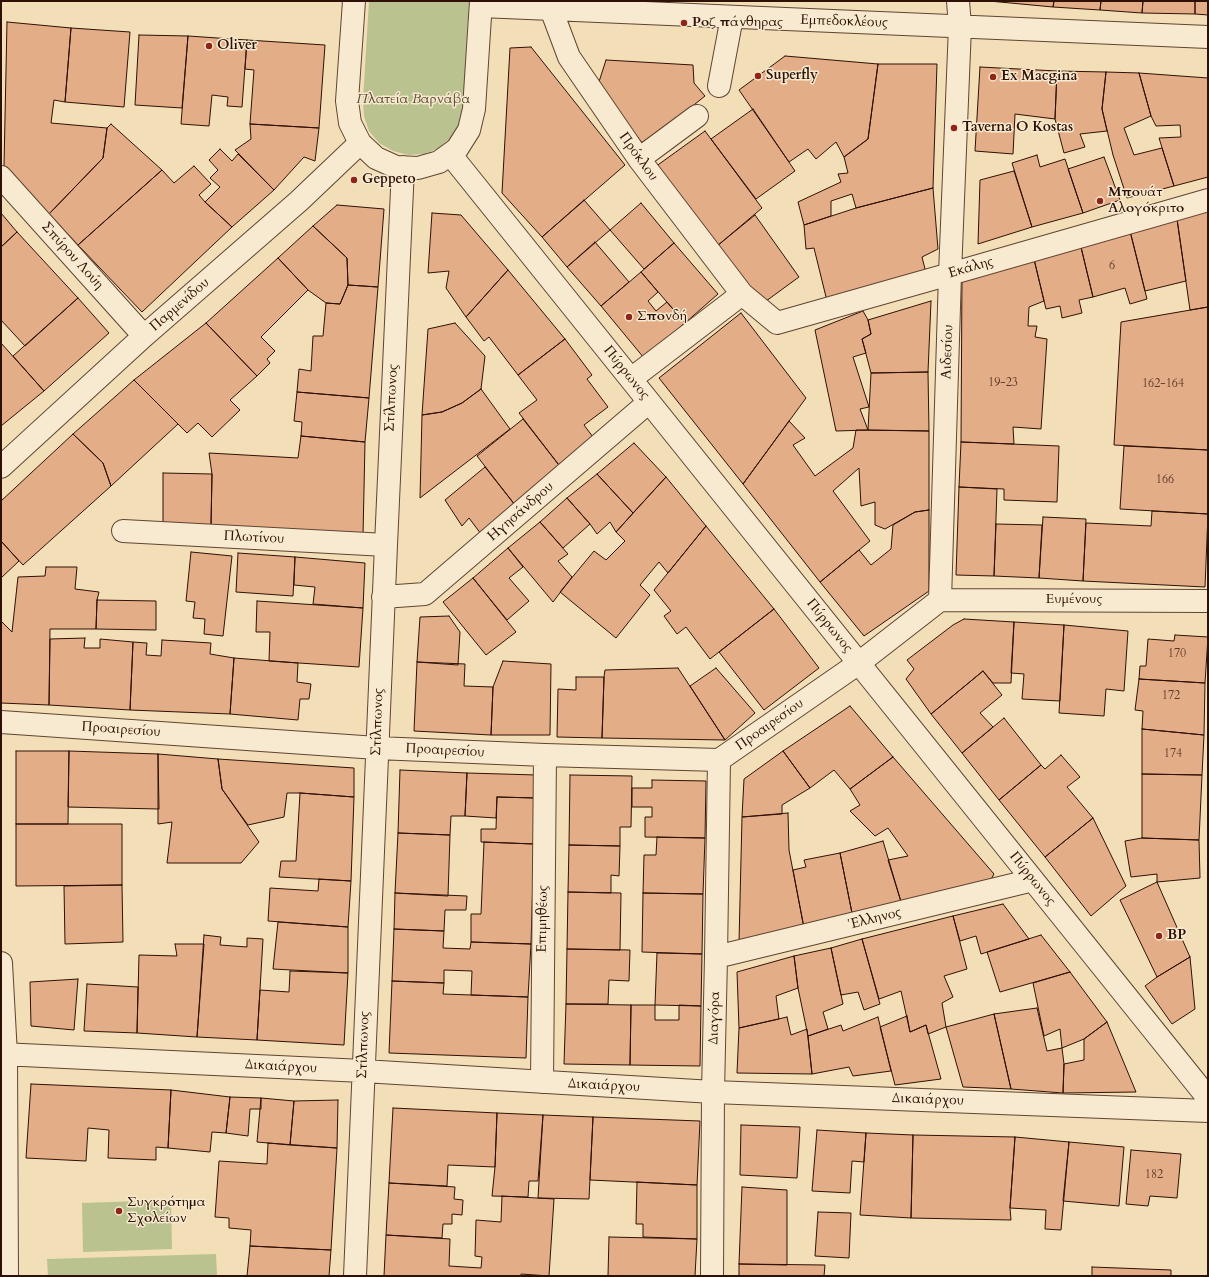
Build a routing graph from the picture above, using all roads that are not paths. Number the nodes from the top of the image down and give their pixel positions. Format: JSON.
{"nodes":[{"id":1,"x":354,"y":1,"type":"edge"},
{"id":2,"x":958,"y":1,"type":"edge"},
{"id":3,"x":481,"y":4,"type":"edge"},
{"id":4,"x":551,"y":9,"type":"junction"},
{"id":5,"x":732,"y":17,"type":"junction"},
{"id":6,"x":960,"y":26,"type":"junction"},
{"id":7,"x":1208,"y":37,"type":"edge"},
{"id":8,"x":719,"y":86,"type":"dead end"},
{"id":9,"x":697,"y":116,"type":"dead end"},
{"id":10,"x":360,"y":143,"type":"junction"},
{"id":11,"x":450,"y":154,"type":"junction"},
{"id":12,"x":639,"y":159,"type":"junction"},
{"id":13,"x":403,"y":167,"type":"junction"},
{"id":14,"x":1,"y":177,"type":"edge"},
{"id":15,"x":1208,"y":200,"type":"edge"},
{"id":16,"x":950,"y":274,"type":"junction"},
{"id":17,"x":742,"y":294,"type":"junction"},
{"id":18,"x":144,"y":336,"type":"junction"},
{"id":19,"x":631,"y":379,"type":"junction"},
{"id":20,"x":649,"y":402,"type":"junction"},
{"id":21,"x":1,"y":467,"type":"edge"},
{"id":22,"x":123,"y":531,"type":"dead end"},
{"id":23,"x":386,"y":545,"type":"junction"},
{"id":24,"x":383,"y":597,"type":"junction"},
{"id":25,"x":940,"y":600,"type":"junction"},
{"id":26,"x":1208,"y":601,"type":"edge"},
{"id":27,"x":859,"y":663,"type":"junction"},
{"id":28,"x":1,"y":722,"type":"edge"},
{"id":29,"x":377,"y":748,"type":"junction"},
{"id":30,"x":545,"y":756,"type":"junction"},
{"id":31,"x":719,"y":760,"type":"junction"},
{"id":32,"x":1033,"y":880,"type":"junction"},
{"id":33,"x":716,"y":957,"type":"junction"},
{"id":34,"x":1,"y":963,"type":"edge"},
{"id":35,"x":3,"y":1054,"type":"edge"},
{"id":36,"x":363,"y":1071,"type":"junction"},
{"id":37,"x":542,"y":1082,"type":"junction"},
{"id":38,"x":713,"y":1092,"type":"junction"},
{"id":39,"x":1208,"y":1098,"type":"edge"},
{"id":40,"x":1208,"y":1111,"type":"edge"},
{"id":41,"x":7,"y":1276,"type":"edge"},
{"id":42,"x":355,"y":1276,"type":"edge"},
{"id":43,"x":712,"y":1276,"type":"edge"}],
"edges":[{"from":1,"to":10,"type":"street"},
{"from":2,"to":6,"type":"street","name":"Αιδεσίου"},
{"from":3,"to":4,"type":"street","name":"Εμπεδοκλέους"},
{"from":3,"to":11,"type":"street"},
{"from":4,"to":5,"type":"street","name":"Εμπεδοκλέους"},
{"from":4,"to":12,"type":"street","name":"Πρόκλου"},
{"from":5,"to":6,"type":"street","name":"Εμπεδοκλέους"},
{"from":5,"to":8,"type":"street"},
{"from":6,"to":7,"type":"street","name":"Εμπεδοκλέους"},
{"from":6,"to":16,"type":"street","name":"Αιδεσίου"},
{"from":9,"to":12,"type":"street"},
{"from":10,"to":13,"type":"street"},
{"from":10,"to":18,"type":"street","name":"Παρμενίδου"},
{"from":11,"to":13,"type":"street"},
{"from":11,"to":19,"type":"street","name":"Πύρρωνος"},
{"from":12,"to":17,"type":"street","name":"Πρόκλου"},
{"from":13,"to":23,"type":"street","name":"Στίλπωνος"},
{"from":14,"to":18,"type":"street","name":"Σπύρου Λούη"},
{"from":15,"to":16,"type":"street","name":"Εκάλης"},
{"from":16,"to":17,"type":"street","name":"Εκάλης"},
{"from":16,"to":25,"type":"street","name":"Αιδεσίου"},
{"from":17,"to":19,"type":"street"},
{"from":18,"to":21,"type":"street","name":"Παρμενίδου"},
{"from":19,"to":20,"type":"street","name":"Πύρρωνος"},
{"from":20,"to":24,"type":"street","name":"Ηγησάνδρου"},
{"from":20,"to":27,"type":"street","name":"Πύρρωνος"},
{"from":22,"to":23,"type":"street","name":"Πλωτίνου"},
{"from":23,"to":24,"type":"street","name":"Στίλπωνος"},
{"from":24,"to":29,"type":"street","name":"Στίλπωνος"},
{"from":25,"to":26,"type":"street","name":"Ευμένους"},
{"from":25,"to":27,"type":"street"},
{"from":27,"to":31,"type":"street","name":"Προαιρεσίου"},
{"from":27,"to":32,"type":"street","name":"Πύρρωνος"},
{"from":28,"to":29,"type":"street","name":"Προαιρεσίου"},
{"from":29,"to":30,"type":"street","name":"Προαιρεσίου"},
{"from":29,"to":36,"type":"street","name":"Στίλπωνος"},
{"from":30,"to":31,"type":"street","name":"Προαιρεσίου"},
{"from":30,"to":37,"type":"street","name":"Επιμηθέως"},
{"from":31,"to":33,"type":"street","name":"Διαγόρα"},
{"from":32,"to":33,"type":"street","name":"Έλληνος"},
{"from":32,"to":39,"type":"street","name":"Πύρρωνος"},
{"from":33,"to":38,"type":"street","name":"Διαγόρα"},
{"from":34,"to":35,"type":"street"},
{"from":35,"to":36,"type":"street","name":"Δικαιάρχου"},
{"from":35,"to":41,"type":"street"},
{"from":36,"to":37,"type":"street","name":"Δικαιάρχου"},
{"from":36,"to":42,"type":"street","name":"Στίλπωνος"},
{"from":37,"to":38,"type":"street","name":"Δικαιάρχου"},
{"from":38,"to":40,"type":"street","name":"Δικαιάρχου"},
{"from":38,"to":43,"type":"street","name":"Διαγόρα"}]}
